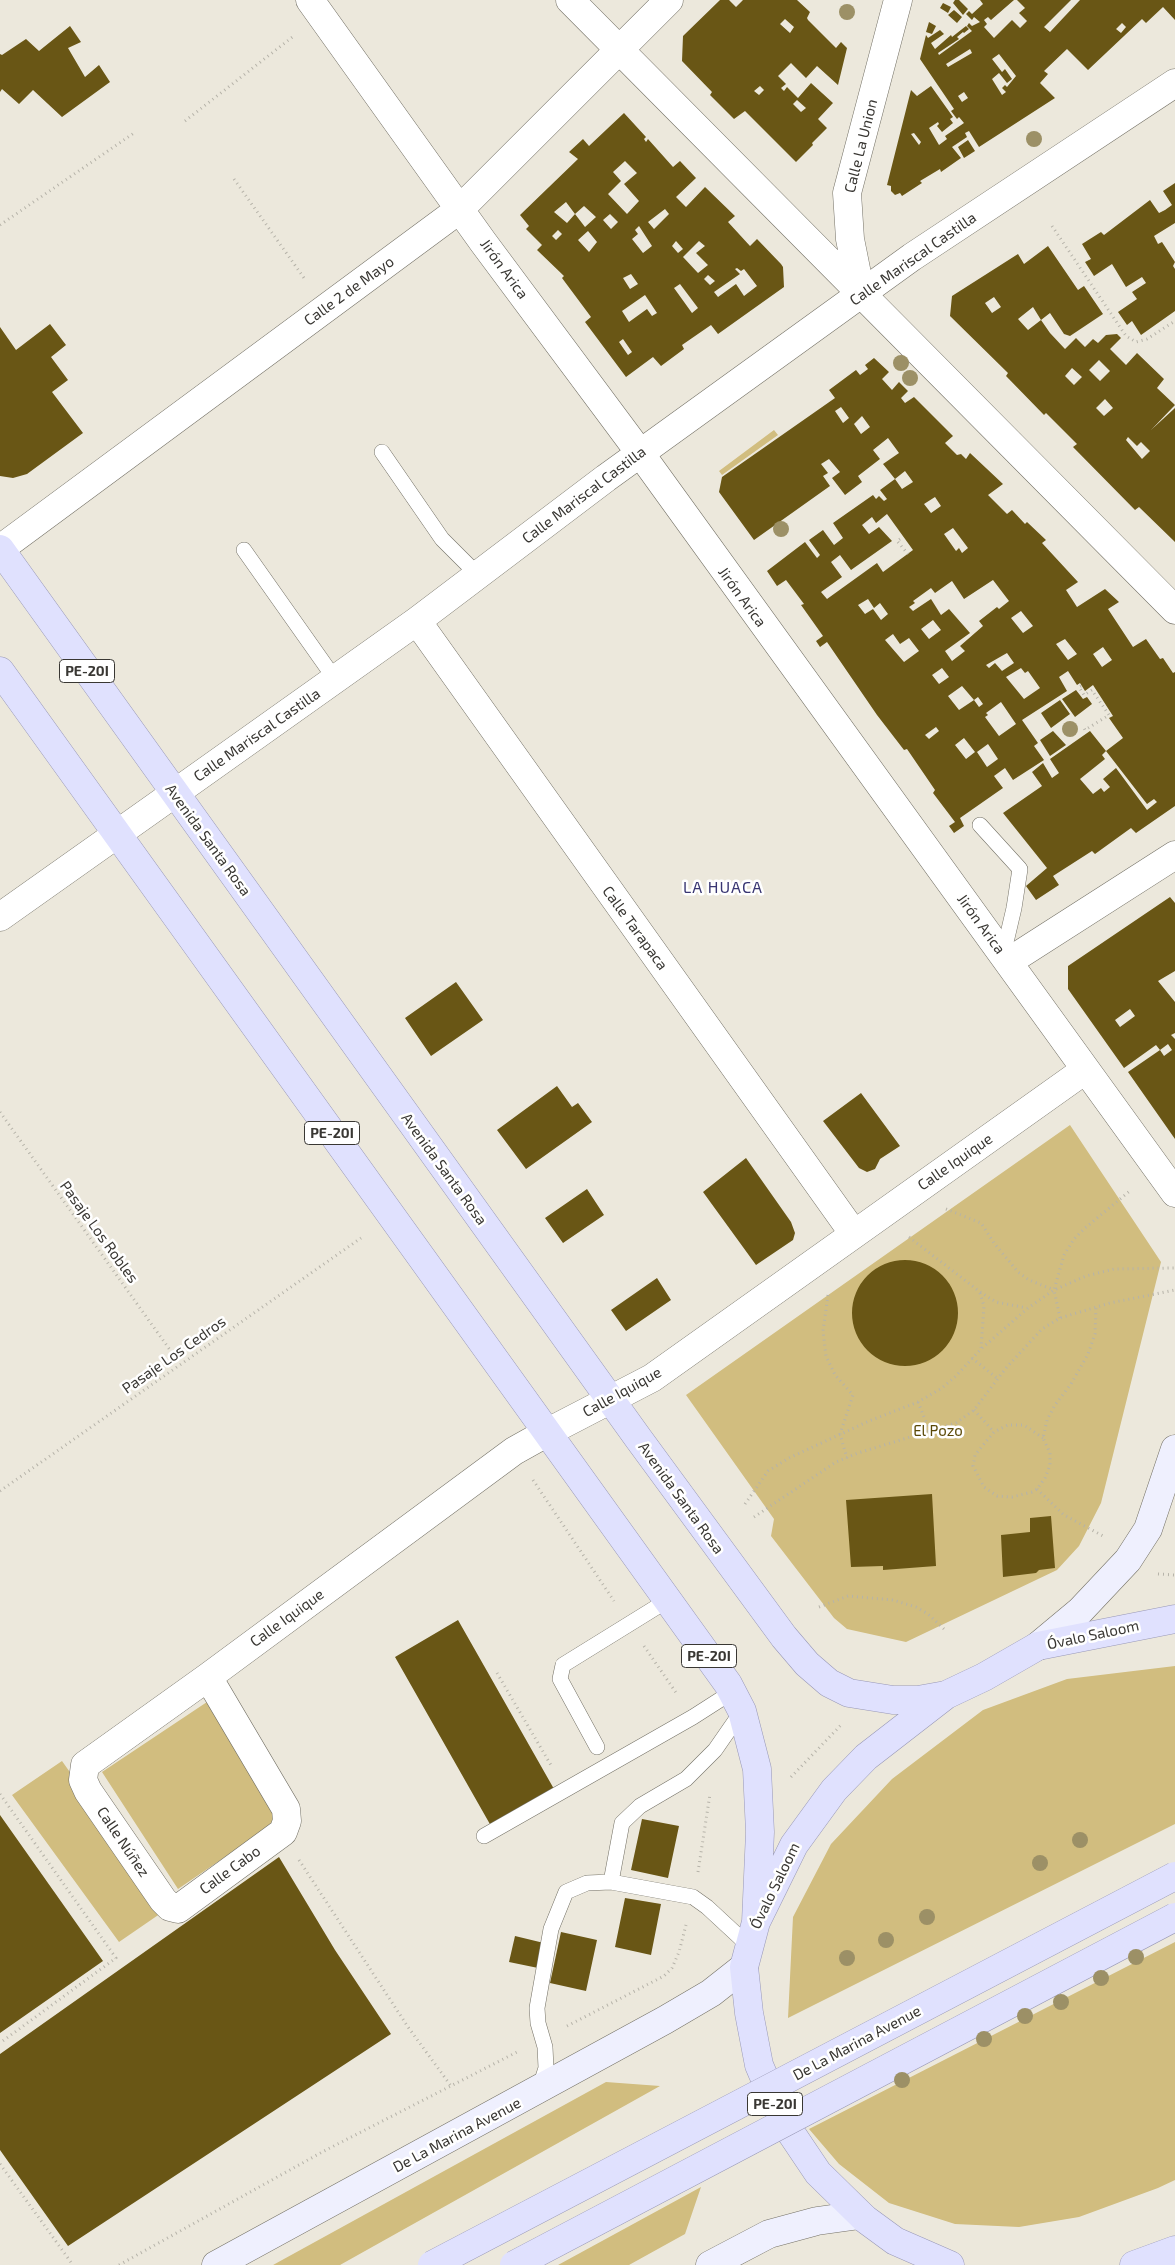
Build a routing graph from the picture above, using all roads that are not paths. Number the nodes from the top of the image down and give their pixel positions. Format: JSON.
{"nodes":[{"id":1,"x":310,"y":0,"type":"edge"},
{"id":2,"x":570,"y":0,"type":"edge"},
{"id":3,"x":669,"y":0,"type":"edge"},
{"id":4,"x":898,"y":0,"type":"edge"},
{"id":5,"x":618,"y":50,"type":"junction"},
{"id":6,"x":1175,"y":83,"type":"edge"},
{"id":7,"x":460,"y":209,"type":"junction"},
{"id":8,"x":861,"y":294,"type":"junction"},
{"id":9,"x":382,"y":452,"type":"dead end"},
{"id":10,"x":640,"y":453,"type":"junction"},
{"id":11,"x":0,"y":549,"type":"edge"},
{"id":12,"x":244,"y":550,"type":"dead end"},
{"id":13,"x":478,"y":575,"type":"junction"},
{"id":14,"x":1175,"y":610,"type":"edge"},
{"id":15,"x":417,"y":621,"type":"junction"},
{"id":16,"x":0,"y":671,"type":"edge"},
{"id":17,"x":335,"y":679,"type":"junction"},
{"id":18,"x":175,"y":793,"type":"junction"},
{"id":19,"x":980,"y":825,"type":"dead end"},
{"id":20,"x":117,"y":834,"type":"junction"},
{"id":21,"x":1175,"y":855,"type":"edge"},
{"id":22,"x":0,"y":917,"type":"edge"},
{"id":23,"x":1006,"y":958,"type":"junction"},
{"id":24,"x":1085,"y":1070,"type":"junction"},
{"id":25,"x":1167,"y":1183,"type":"edge"},
{"id":26,"x":854,"y":1234,"type":"junction"},
{"id":27,"x":611,"y":1399,"type":"junction"},
{"id":28,"x":548,"y":1432,"type":"junction"},
{"id":29,"x":1175,"y":1449,"type":"edge"},
{"id":30,"x":668,"y":1600,"type":"junction"},
{"id":31,"x":1175,"y":1619,"type":"edge"},
{"id":32,"x":1038,"y":1646,"type":"junction"},
{"id":33,"x":208,"y":1677,"type":"junction"},
{"id":34,"x":946,"y":1695,"type":"junction"},
{"id":35,"x":737,"y":1701,"type":"junction"},
{"id":36,"x":597,"y":1747,"type":"dead end"},
{"id":37,"x":84,"y":1765,"type":"joint"},
{"id":38,"x":484,"y":1836,"type":"dead end"},
{"id":39,"x":1175,"y":1876,"type":"edge"},
{"id":40,"x":611,"y":1882,"type":"junction"},
{"id":41,"x":178,"y":1909,"type":"joint"},
{"id":42,"x":1175,"y":1917,"type":"edge"},
{"id":43,"x":749,"y":1945,"type":"junction"},
{"id":44,"x":538,"y":2091,"type":"junction"},
{"id":45,"x":860,"y":2215,"type":"junction"},
{"id":46,"x":1175,"y":2250,"type":"edge"},
{"id":47,"x":899,"y":2253,"type":"edge"},
{"id":48,"x":216,"y":2265,"type":"edge"},
{"id":49,"x":432,"y":2265,"type":"edge"},
{"id":50,"x":514,"y":2265,"type":"edge"},
{"id":51,"x":710,"y":2265,"type":"edge"},
{"id":52,"x":950,"y":2265,"type":"edge"},
{"id":53,"x":1134,"y":2265,"type":"edge"}],
"edges":[{"from":1,"to":7,"type":"street","name":"Jirón Arica"},
{"from":2,"to":5,"type":"street"},
{"from":3,"to":5,"type":"street","name":"Calle 2 de Mayo"},
{"from":4,"to":8,"type":"street","name":"Calle La Union"},
{"from":5,"to":7,"type":"street","name":"Calle 2 de Mayo"},
{"from":5,"to":8,"type":"street"},
{"from":6,"to":8,"type":"street","name":"Calle Mariscal Castilla"},
{"from":7,"to":10,"type":"street","name":"Jirón Arica"},
{"from":7,"to":11,"type":"street","name":"Calle 2 de Mayo"},
{"from":8,"to":10,"type":"street","name":"Calle Mariscal Castilla"},
{"from":8,"to":14,"type":"street"},
{"from":9,"to":13,"type":"lane"},
{"from":10,"to":13,"type":"street","name":"Calle Mariscal Castilla"},
{"from":10,"to":23,"type":"street","name":"Jirón Arica"},
{"from":11,"to":18,"type":"main road","name":"Avenida Santa Rosa","number":"PE-20I"},
{"from":12,"to":17,"type":"lane"},
{"from":13,"to":15,"type":"street","name":"Calle Mariscal Castilla"},
{"from":15,"to":17,"type":"street","name":"Calle Mariscal Castilla"},
{"from":15,"to":26,"type":"street","name":"Calle Tarapaca"},
{"from":16,"to":20,"type":"main road","number":"PE-20I"},
{"from":17,"to":18,"type":"street","name":"Calle Mariscal Castilla"},
{"from":18,"to":20,"type":"street","name":"Calle Mariscal Castilla"},
{"from":18,"to":27,"type":"main road","name":"Avenida Santa Rosa","number":"PE-20I"},
{"from":19,"to":23,"type":"lane"},
{"from":20,"to":22,"type":"street","name":"Calle Mariscal Castilla"},
{"from":20,"to":28,"type":"main road","number":"PE-20I"},
{"from":21,"to":23,"type":"street"},
{"from":23,"to":24,"type":"street","name":"Jirón Arica"},
{"from":24,"to":25,"type":"street","name":"Jirón Arica"},
{"from":24,"to":26,"type":"street","name":"Calle Iquique"},
{"from":26,"to":27,"type":"street","name":"Calle Iquique"},
{"from":27,"to":28,"type":"street","name":"Calle Iquique"},
{"from":27,"to":34,"type":"main road","name":"Avenida Santa Rosa","number":"PE-20I"},
{"from":28,"to":30,"type":"main road","number":"PE-20I"},
{"from":28,"to":33,"type":"street","name":"Calle Iquique"},
{"from":29,"to":32,"type":"main road"},
{"from":30,"to":35,"type":"main road","number":"PE-20I"},
{"from":30,"to":36,"type":"lane"},
{"from":31,"to":32,"type":"main road","name":"Óvalo Saloom","number":"PE-20I"},
{"from":32,"to":34,"type":"main road","name":"Óvalo Saloom","number":"PE-20I"},
{"from":33,"to":37,"type":"street","name":"Calle Iquique"},
{"from":33,"to":41,"type":"street","name":"Calle Cabo"},
{"from":34,"to":43,"type":"main road","name":"Óvalo Saloom","number":"PE-20I"},
{"from":35,"to":38,"type":"lane"},
{"from":35,"to":40,"type":"lane"},
{"from":35,"to":43,"type":"main road","number":"PE-20I"},
{"from":37,"to":41,"type":"street","name":"Calle Núñez"},
{"from":39,"to":49,"type":"main road","name":"De La Marina Avenue","bridge":true},
{"from":40,"to":43,"type":"lane"},
{"from":40,"to":44,"type":"lane"},
{"from":42,"to":50,"type":"main road","bridge":true},
{"from":43,"to":44,"type":"main road","name":"De La Marina Avenue"},
{"from":43,"to":45,"type":"main road","number":"PE-20I"},
{"from":44,"to":48,"type":"main road","name":"De La Marina Avenue"},
{"from":45,"to":47,"type":"main road","number":"PE-20I"},
{"from":45,"to":51,"type":"main road"},
{"from":46,"to":53,"type":"main road"},
{"from":47,"to":52,"type":"main road","number":"PE-20I"}]}
